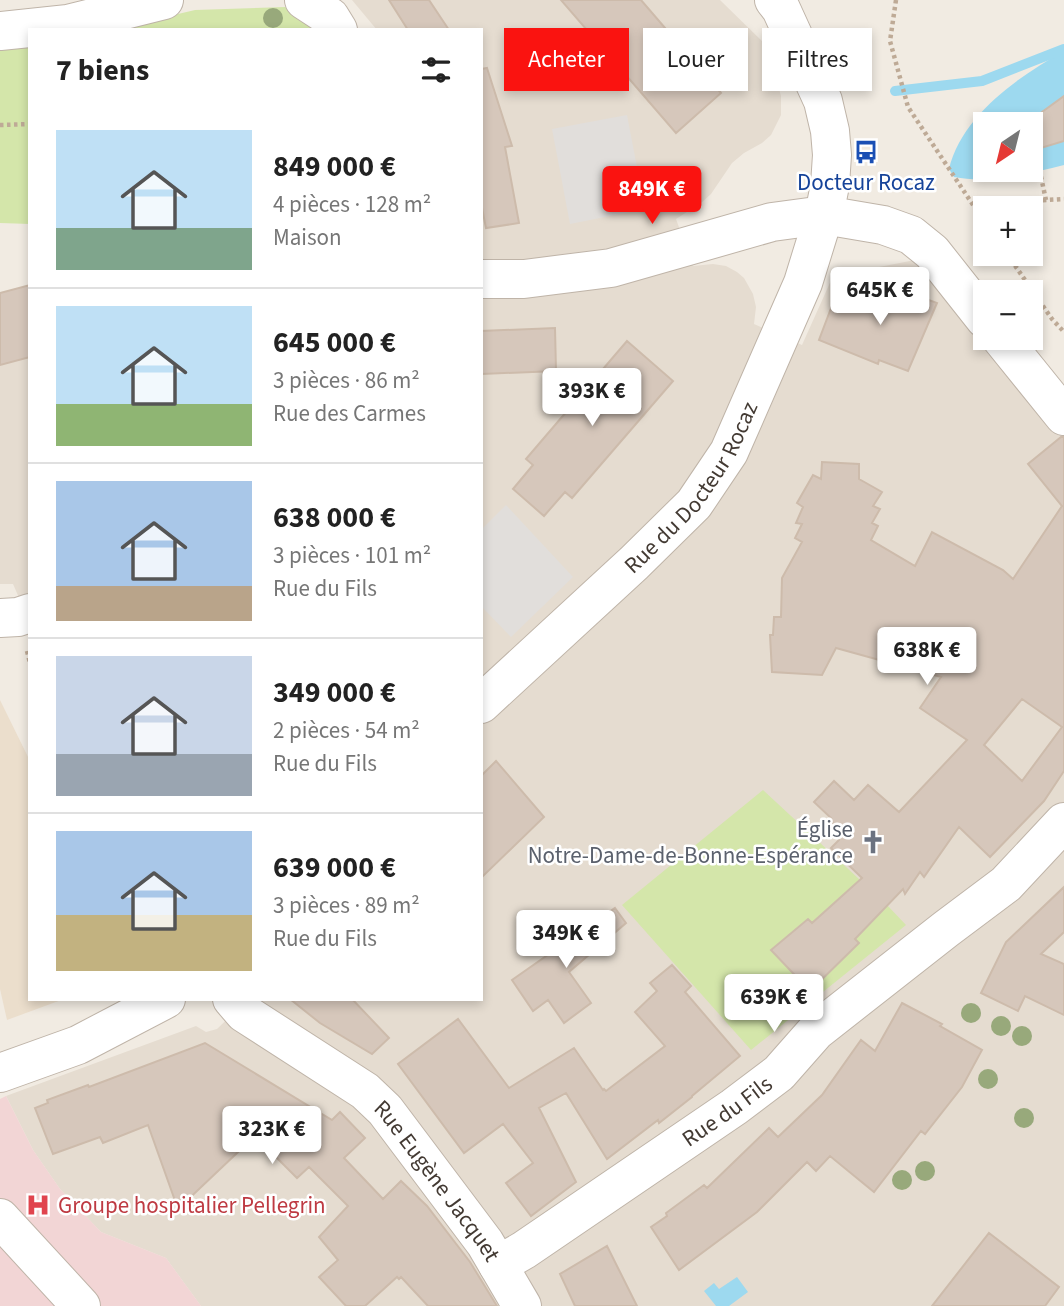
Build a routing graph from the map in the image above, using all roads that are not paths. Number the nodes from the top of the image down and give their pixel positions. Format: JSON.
{"nodes":[{"id":1,"x":164,"y":0,"type":"edge"},
{"id":2,"x":304,"y":0,"type":"edge"},
{"id":3,"x":774,"y":0,"type":"edge"},
{"id":4,"x":28,"y":28,"type":"edge"},
{"id":5,"x":29,"y":28,"type":"edge"},
{"id":6,"x":337,"y":28,"type":"edge"},
{"id":7,"x":0,"y":31,"type":"edge"},
{"id":8,"x":824,"y":215,"type":"junction"},
{"id":9,"x":483,"y":279,"type":"edge"},
{"id":10,"x":973,"y":304,"type":"edge"},
{"id":11,"x":1011,"y":350,"type":"edge"},
{"id":12,"x":1064,"y":416,"type":"edge"},
{"id":13,"x":483,"y":702,"type":"edge"},
{"id":14,"x":1064,"y":822,"type":"edge"},
{"id":15,"x":162,"y":1001,"type":"edge"},
{"id":16,"x":234,"y":1001,"type":"edge"},
{"id":17,"x":0,"y":1073,"type":"edge"},
{"id":18,"x":0,"y":1218,"type":"edge"},
{"id":19,"x":499,"y":1265,"type":"junction"},
{"id":20,"x":81,"y":1306,"type":"edge"},
{"id":21,"x":522,"y":1306,"type":"edge"}],
"edges":[{"from":1,"to":5,"type":"street"},
{"from":2,"to":6,"type":"street"},
{"from":3,"to":8,"type":"street","name":"Rue du Docteur Rocaz"},
{"from":4,"to":7,"type":"street"},
{"from":8,"to":9,"type":"street"},
{"from":8,"to":10,"type":"street"},
{"from":8,"to":13,"type":"street","name":"Rue du Docteur Rocaz"},
{"from":11,"to":12,"type":"street"},
{"from":14,"to":19,"type":"street","name":"Rue du Fils"},
{"from":15,"to":17,"type":"street"},
{"from":16,"to":19,"type":"street","name":"Rue Eugène Jacquet"},
{"from":18,"to":20,"type":"street"},
{"from":19,"to":21,"type":"street","name":"Rue Eugène Jacquet"}]}
